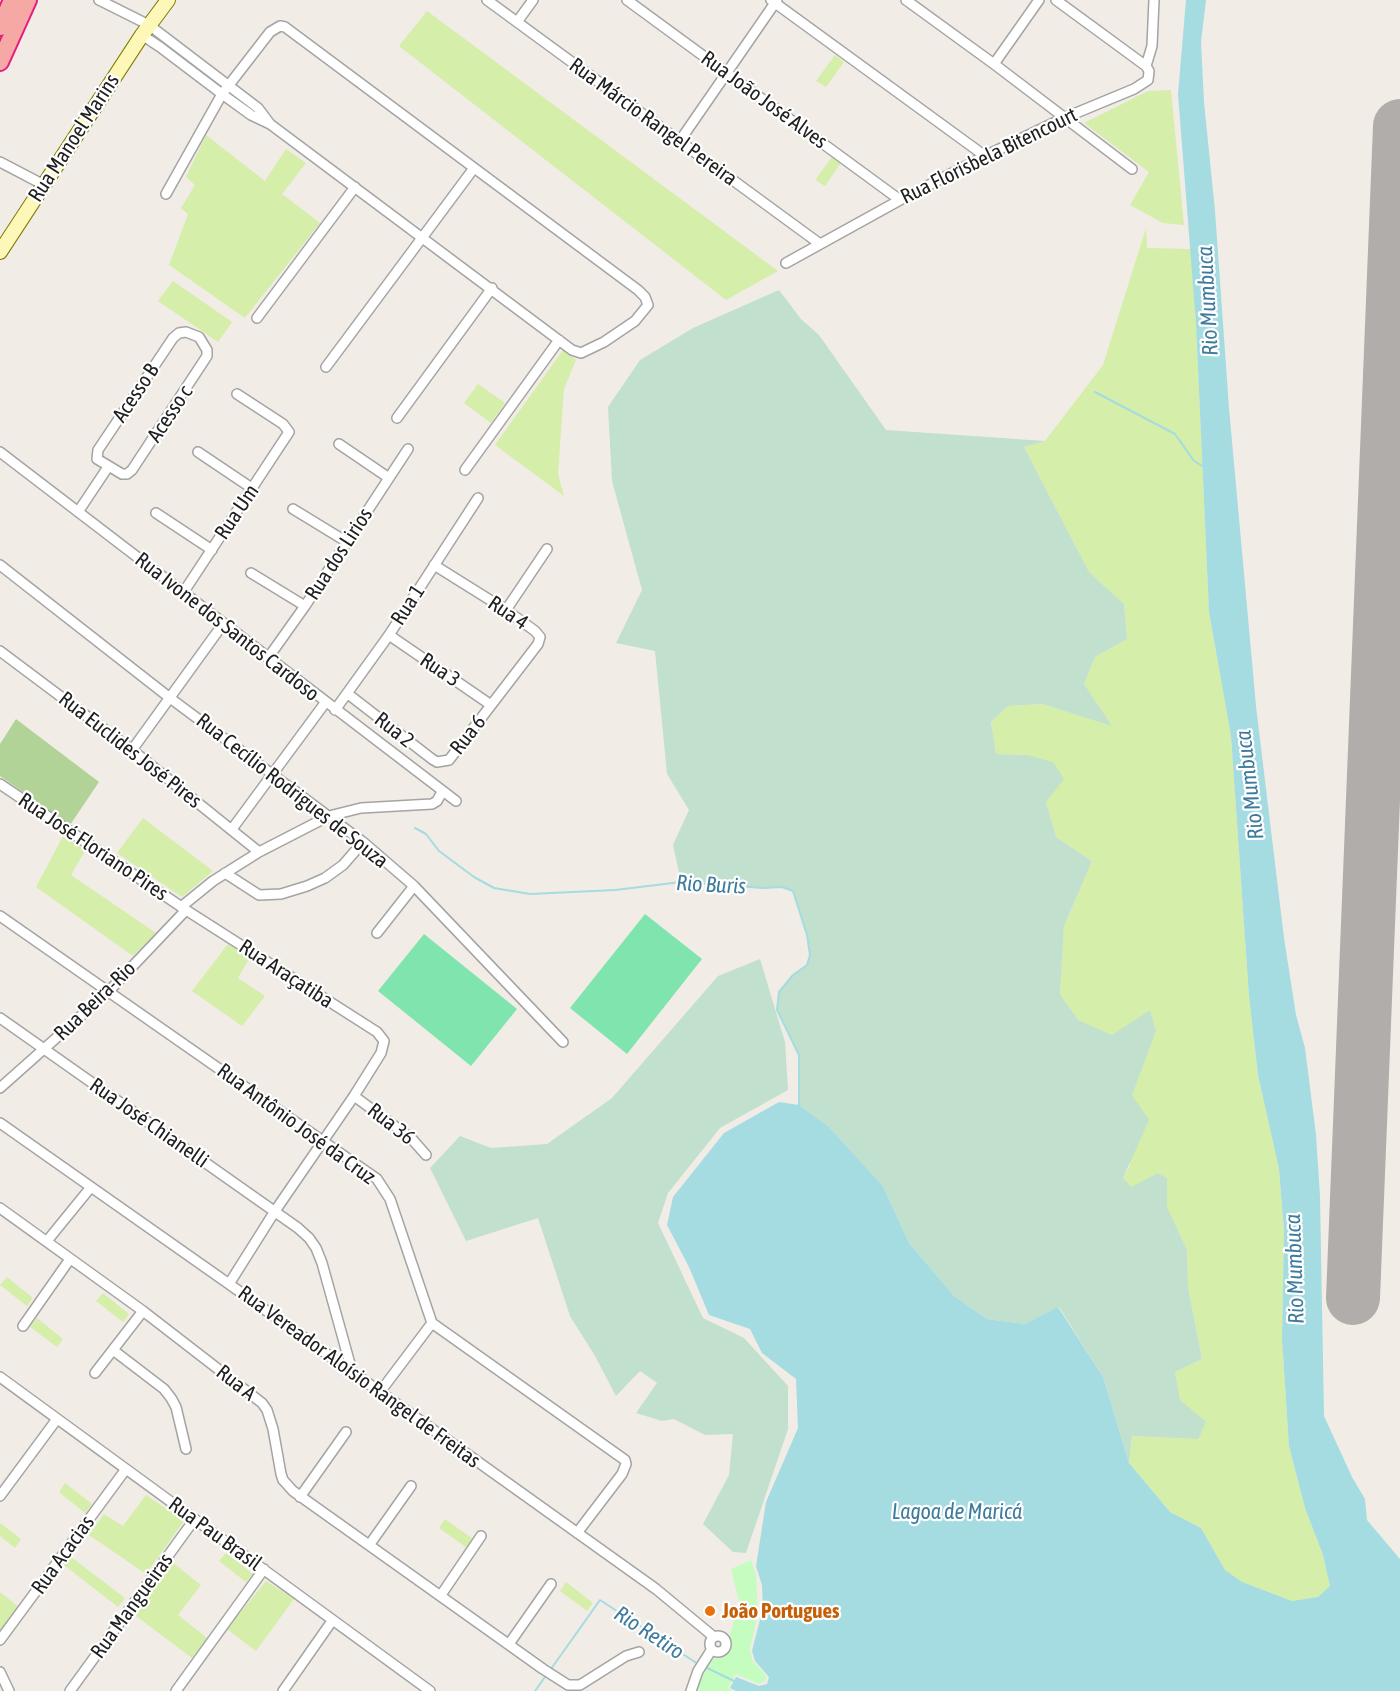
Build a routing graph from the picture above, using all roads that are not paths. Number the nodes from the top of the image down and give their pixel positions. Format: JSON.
{"nodes":[{"id":1,"x":12,"y":0,"type":"edge"},
{"id":2,"x":28,"y":0,"type":"edge"},
{"id":3,"x":99,"y":0,"type":"edge"},
{"id":4,"x":168,"y":0,"type":"edge"},
{"id":5,"x":487,"y":0,"type":"edge"},
{"id":6,"x":533,"y":0,"type":"edge"},
{"id":7,"x":627,"y":0,"type":"edge"},
{"id":8,"x":906,"y":0,"type":"edge"},
{"id":9,"x":1039,"y":0,"type":"edge"},
{"id":10,"x":1056,"y":0,"type":"edge"},
{"id":11,"x":1154,"y":0,"type":"edge"},
{"id":12,"x":774,"y":1,"type":"edge"},
{"id":13,"x":517,"y":22,"type":"junction"},
{"id":14,"x":0,"y":27,"type":"edge"},
{"id":15,"x":146,"y":30,"type":"junction"},
{"id":16,"x":0,"y":62,"type":"edge"},
{"id":17,"x":994,"y":63,"type":"junction"},
{"id":18,"x":1146,"y":66,"type":"junction"},
{"id":19,"x":726,"y":73,"type":"junction"},
{"id":20,"x":225,"y":90,"type":"junction"},
{"id":21,"x":1064,"y":118,"type":"junction"},
{"id":22,"x":679,"y":142,"type":"junction"},
{"id":23,"x":985,"y":156,"type":"junction"},
{"id":24,"x":0,"y":162,"type":"edge"},
{"id":25,"x":474,"y":168,"type":"junction"},
{"id":26,"x":1132,"y":169,"type":"dead end"},
{"id":27,"x":44,"y":185,"type":"junction"},
{"id":28,"x":355,"y":187,"type":"junction"},
{"id":29,"x":166,"y":194,"type":"dead end"},
{"id":30,"x":900,"y":200,"type":"junction"},
{"id":31,"x":423,"y":237,"type":"junction"},
{"id":32,"x":820,"y":244,"type":"junction"},
{"id":33,"x":0,"y":252,"type":"edge"},
{"id":34,"x":786,"y":263,"type":"dead end"},
{"id":35,"x":492,"y":288,"type":"junction"},
{"id":36,"x":257,"y":318,"type":"dead end"},
{"id":37,"x":559,"y":340,"type":"junction"},
{"id":38,"x":207,"y":350,"type":"joint"},
{"id":39,"x":326,"y":367,"type":"dead end"},
{"id":40,"x":237,"y":394,"type":"dead end"},
{"id":41,"x":397,"y":418,"type":"dead end"},
{"id":42,"x":339,"y":444,"type":"dead end"},
{"id":43,"x":408,"y":449,"type":"dead end"},
{"id":44,"x":0,"y":452,"type":"edge"},
{"id":45,"x":198,"y":452,"type":"dead end"},
{"id":46,"x":108,"y":467,"type":"junction"},
{"id":47,"x":465,"y":470,"type":"dead end"},
{"id":48,"x":389,"y":478,"type":"junction"},
{"id":49,"x":253,"y":489,"type":"junction"},
{"id":50,"x":478,"y":498,"type":"dead end"},
{"id":51,"x":293,"y":509,"type":"dead end"},
{"id":52,"x":78,"y":512,"type":"junction"},
{"id":53,"x":156,"y":513,"type":"dead end"},
{"id":54,"x":347,"y":542,"type":"junction"},
{"id":55,"x":547,"y":549,"type":"dead end"},
{"id":56,"x":212,"y":550,"type":"junction"},
{"id":57,"x":0,"y":565,"type":"edge"},
{"id":58,"x":434,"y":565,"type":"junction"},
{"id":59,"x":252,"y":573,"type":"dead end"},
{"id":60,"x":183,"y":593,"type":"junction"},
{"id":61,"x":305,"y":606,"type":"junction"},
{"id":62,"x":506,"y":610,"type":"junction"},
{"id":63,"x":223,"y":624,"type":"junction"},
{"id":64,"x":389,"y":635,"type":"junction"},
{"id":65,"x":0,"y":651,"type":"edge"},
{"id":66,"x":268,"y":658,"type":"junction"},
{"id":67,"x":348,"y":694,"type":"junction"},
{"id":68,"x":170,"y":698,"type":"junction"},
{"id":69,"x":326,"y":703,"type":"junction"},
{"id":70,"x":492,"y":705,"type":"junction"},
{"id":71,"x":335,"y":710,"type":"junction"},
{"id":72,"x":132,"y":750,"type":"junction"},
{"id":73,"x":443,"y":762,"type":"joint"},
{"id":74,"x":273,"y":774,"type":"junction"},
{"id":75,"x":0,"y":784,"type":"edge"},
{"id":76,"x":442,"y":792,"type":"junction"},
{"id":77,"x":456,"y":801,"type":"dead end"},
{"id":78,"x":329,"y":816,"type":"junction"},
{"id":79,"x":232,"y":829,"type":"junction"},
{"id":80,"x":363,"y":842,"type":"junction"},
{"id":81,"x":259,"y":852,"type":"junction"},
{"id":82,"x":225,"y":873,"type":"junction"},
{"id":83,"x":414,"y":886,"type":"junction"},
{"id":84,"x":183,"y":909,"type":"junction"},
{"id":85,"x":0,"y":916,"type":"edge"},
{"id":86,"x":377,"y":933,"type":"dead end"},
{"id":87,"x":109,"y":991,"type":"junction"},
{"id":88,"x":0,"y":1018,"type":"edge"},
{"id":89,"x":563,"y":1042,"type":"dead end"},
{"id":90,"x":45,"y":1050,"type":"junction"},
{"id":91,"x":0,"y":1088,"type":"edge"},
{"id":92,"x":354,"y":1096,"type":"junction"},
{"id":93,"x":0,"y":1124,"type":"edge"},
{"id":94,"x":322,"y":1141,"type":"junction"},
{"id":95,"x":426,"y":1155,"type":"dead end"},
{"id":96,"x":91,"y":1187,"type":"junction"},
{"id":97,"x":0,"y":1209,"type":"edge"},
{"id":98,"x":275,"y":1211,"type":"junction"},
{"id":99,"x":47,"y":1241,"type":"junction"},
{"id":100,"x":70,"y":1259,"type":"junction"},
{"id":101,"x":229,"y":1284,"type":"junction"},
{"id":102,"x":143,"y":1311,"type":"junction"},
{"id":103,"x":432,"y":1323,"type":"junction"},
{"id":104,"x":23,"y":1326,"type":"dead end"},
{"id":105,"x":113,"y":1350,"type":"junction"},
{"id":106,"x":352,"y":1371,"type":"junction"},
{"id":107,"x":95,"y":1373,"type":"dead end"},
{"id":108,"x":0,"y":1377,"type":"edge"},
{"id":109,"x":380,"y":1392,"type":"junction"},
{"id":110,"x":57,"y":1419,"type":"junction"},
{"id":111,"x":346,"y":1432,"type":"dead end"},
{"id":112,"x":186,"y":1449,"type":"dead end"},
{"id":113,"x":126,"y":1469,"type":"junction"},
{"id":114,"x":411,"y":1486,"type":"dead end"},
{"id":115,"x":0,"y":1496,"type":"edge"},
{"id":116,"x":300,"y":1497,"type":"junction"},
{"id":117,"x":195,"y":1520,"type":"junction"},
{"id":118,"x":577,"y":1533,"type":"junction"},
{"id":119,"x":481,"y":1536,"type":"dead end"},
{"id":120,"x":370,"y":1544,"type":"junction"},
{"id":121,"x":264,"y":1569,"type":"junction"},
{"id":122,"x":551,"y":1584,"type":"dead end"},
{"id":123,"x":441,"y":1595,"type":"junction"},
{"id":124,"x":333,"y":1621,"type":"junction"},
{"id":125,"x":714,"y":1637,"type":"junction"},
{"id":126,"x":0,"y":1640,"type":"edge"},
{"id":127,"x":509,"y":1644,"type":"junction"},
{"id":128,"x":712,"y":1649,"type":"junction"},
{"id":129,"x":639,"y":1652,"type":"dead end"},
{"id":130,"x":0,"y":1672,"type":"edge"},
{"id":131,"x":9,"y":1691,"type":"edge"},
{"id":132,"x":70,"y":1691,"type":"edge"},
{"id":133,"x":176,"y":1691,"type":"edge"},
{"id":134,"x":283,"y":1691,"type":"edge"},
{"id":135,"x":430,"y":1691,"type":"edge"},
{"id":136,"x":691,"y":1691,"type":"edge"}],
"edges":[{"from":1,"to":14,"type":"highway"},
{"from":2,"to":16,"type":"highway"},
{"from":3,"to":15,"type":"street"},
{"from":4,"to":15,"type":"main road","name":"Rua Manoel Marins"},
{"from":5,"to":13,"type":"street","name":"Rua Márcio Rangel Pereira"},
{"from":6,"to":13,"type":"street"},
{"from":7,"to":19,"type":"street","name":"Rua João José Alves"},
{"from":8,"to":17,"type":"street"},
{"from":9,"to":17,"type":"street"},
{"from":10,"to":18,"type":"street"},
{"from":11,"to":18,"type":"street"},
{"from":12,"to":19,"type":"street"},
{"from":12,"to":23,"type":"street"},
{"from":13,"to":22,"type":"street","name":"Rua Márcio Rangel Pereira"},
{"from":15,"to":20,"type":"street"},
{"from":15,"to":20,"type":"street"},
{"from":15,"to":27,"type":"main road","name":"Rua Manoel Marins"},
{"from":17,"to":21,"type":"street"},
{"from":18,"to":21,"type":"street","name":"Rua Florisbela Bitencourt"},
{"from":19,"to":22,"type":"street"},
{"from":19,"to":30,"type":"street","name":"Rua João José Alves"},
{"from":20,"to":25,"type":"street"},
{"from":20,"to":28,"type":"street"},
{"from":20,"to":29,"type":"street"},
{"from":21,"to":23,"type":"street","name":"Rua Florisbela Bitencourt"},
{"from":21,"to":26,"type":"street"},
{"from":22,"to":32,"type":"street","name":"Rua Márcio Rangel Pereira"},
{"from":23,"to":30,"type":"street","name":"Rua Florisbela Bitencourt"},
{"from":24,"to":27,"type":"street"},
{"from":25,"to":31,"type":"street"},
{"from":25,"to":37,"type":"street"},
{"from":27,"to":33,"type":"main road","name":"Rua Manoel Marins"},
{"from":28,"to":31,"type":"street"},
{"from":28,"to":36,"type":"street"},
{"from":30,"to":32,"type":"street","name":"Rua Florisbela Bitencourt"},
{"from":31,"to":35,"type":"street"},
{"from":31,"to":39,"type":"street"},
{"from":32,"to":34,"type":"street","name":"Rua Florisbela Bitencourt"},
{"from":35,"to":37,"type":"street"},
{"from":35,"to":41,"type":"street"},
{"from":37,"to":47,"type":"street"},
{"from":38,"to":46,"type":"street","name":"Acesso c"},
{"from":38,"to":46,"type":"street","name":"Acesso B"},
{"from":40,"to":49,"type":"street","name":"Rua Um"},
{"from":42,"to":48,"type":"street"},
{"from":43,"to":48,"type":"street","name":"Rua dos Lirios"},
{"from":44,"to":52,"type":"street","name":"Rua Ivone dos Santos Cardoso"},
{"from":45,"to":49,"type":"street"},
{"from":46,"to":52,"type":"street"},
{"from":48,"to":54,"type":"street","name":"Rua dos Lirios"},
{"from":49,"to":56,"type":"street","name":"Rua Um"},
{"from":50,"to":58,"type":"street","name":"Rua 1"},
{"from":51,"to":54,"type":"street"},
{"from":52,"to":60,"type":"street","name":"Rua Ivone dos Santos Cardoso"},
{"from":53,"to":56,"type":"street"},
{"from":54,"to":61,"type":"street","name":"Rua dos Lirios"},
{"from":55,"to":62,"type":"street"},
{"from":56,"to":60,"type":"street","name":"Rua Um"},
{"from":57,"to":68,"type":"street","name":"Rua Cecílio Rodrigues de Souza"},
{"from":58,"to":62,"type":"street","name":"Rua 4"},
{"from":58,"to":64,"type":"street","name":"Rua 1"},
{"from":59,"to":61,"type":"street"},
{"from":60,"to":63,"type":"street","name":"Rua Ivone dos Santos Cardoso"},
{"from":61,"to":66,"type":"street","name":"Rua dos Lirios"},
{"from":62,"to":70,"type":"street","name":"Rua 4"},
{"from":63,"to":66,"type":"street","name":"Rua Ivone dos Santos Cardoso"},
{"from":63,"to":68,"type":"street"},
{"from":64,"to":67,"type":"street","name":"Rua 1"},
{"from":64,"to":70,"type":"street","name":"Rua 3"},
{"from":65,"to":72,"type":"street","name":"Rua Euclides José Pires"},
{"from":66,"to":69,"type":"street","name":"Rua Ivone dos Santos Cardoso"},
{"from":67,"to":71,"type":"street","name":"Rua 1"},
{"from":67,"to":73,"type":"street","name":"Rua 2"},
{"from":68,"to":72,"type":"street"},
{"from":68,"to":74,"type":"street","name":"Rua Cecílio Rodrigues de Souza"},
{"from":69,"to":71,"type":"street","name":"Rua Ivone dos Santos Cardoso"},
{"from":69,"to":74,"type":"street"},
{"from":70,"to":73,"type":"street","name":"Rua 6"},
{"from":71,"to":76,"type":"street","name":"Rua Ivone dos Santos Cardoso"},
{"from":72,"to":79,"type":"street","name":"Rua Euclides José Pires"},
{"from":74,"to":78,"type":"street","name":"Rua Cecílio Rodrigues de Souza"},
{"from":74,"to":79,"type":"street"},
{"from":75,"to":84,"type":"street","name":"Rua José Floriano Pires"},
{"from":76,"to":77,"type":"street","name":"Rua Ivone dos Santos Cardoso"},
{"from":76,"to":78,"type":"street"},
{"from":78,"to":80,"type":"street","name":"Rua Cecílio Rodrigues de Souza"},
{"from":78,"to":81,"type":"street"},
{"from":79,"to":81,"type":"street","name":"Rua Euclides José Pires"},
{"from":80,"to":82,"type":"street"},
{"from":80,"to":83,"type":"street","name":"Rua Cecílio Rodrigues de Souza"},
{"from":81,"to":82,"type":"street"},
{"from":82,"to":84,"type":"street"},
{"from":83,"to":86,"type":"street"},
{"from":83,"to":89,"type":"street","name":"Rua Cecílio Rodrigues de Souza"},
{"from":84,"to":87,"type":"street","name":"Rua Beira-Rio"},
{"from":84,"to":92,"type":"street","name":"Rua Araçatiba"},
{"from":85,"to":87,"type":"street","name":"Rua Antônio José da Cruz"},
{"from":87,"to":90,"type":"street","name":"Rua Beira-Rio"},
{"from":87,"to":94,"type":"street","name":"Rua Antônio José da Cruz"},
{"from":88,"to":90,"type":"street","name":"Rua José Chianelli"},
{"from":90,"to":91,"type":"street","name":"Rua Beira-Rio"},
{"from":90,"to":98,"type":"street","name":"Rua José Chianelli"},
{"from":92,"to":94,"type":"street"},
{"from":92,"to":95,"type":"street","name":"Rua 36"},
{"from":93,"to":96,"type":"street","name":"Rua Vereador Aloísio Rangel de Freitas"},
{"from":94,"to":98,"type":"street"},
{"from":94,"to":103,"type":"street","name":"Rua Antônio José da Cruz"},
{"from":96,"to":99,"type":"street"},
{"from":96,"to":101,"type":"street","name":"Rua Vereador Aloísio Rangel de Freitas"},
{"from":97,"to":99,"type":"street","name":"Rua A"},
{"from":98,"to":101,"type":"street"},
{"from":98,"to":106,"type":"street","name":"Rua José Chianelli"},
{"from":99,"to":100,"type":"street","name":"Rua A"},
{"from":100,"to":102,"type":"street","name":"Rua A"},
{"from":100,"to":104,"type":"street"},
{"from":101,"to":106,"type":"street","name":"Rua Vereador Aloísio Rangel de Freitas"},
{"from":102,"to":105,"type":"street"},
{"from":102,"to":116,"type":"street","name":"Rua A"},
{"from":103,"to":109,"type":"street"},
{"from":103,"to":118,"type":"street"},
{"from":105,"to":107,"type":"street"},
{"from":105,"to":112,"type":"street"},
{"from":106,"to":109,"type":"street","name":"Rua Vereador Aloísio Rangel de Freitas"},
{"from":108,"to":110,"type":"street","name":"Rua Pau Brasil"},
{"from":109,"to":118,"type":"street","name":"Rua Vereador Aloísio Rangel de Freitas"},
{"from":110,"to":113,"type":"street","name":"Rua Pau Brasil"},
{"from":110,"to":115,"type":"street"},
{"from":111,"to":116,"type":"street"},
{"from":113,"to":117,"type":"street","name":"Rua Pau Brasil"},
{"from":113,"to":126,"type":"street","name":"Rua Acacias"},
{"from":114,"to":120,"type":"street"},
{"from":116,"to":120,"type":"street","name":"Rua A"},
{"from":117,"to":121,"type":"street","name":"Rua Pau Brasil"},
{"from":117,"to":132,"type":"street","name":"Rua Mangueiras"},
{"from":118,"to":125,"type":"street","name":"Rua Vereador Aloísio Rangel de Freitas"},
{"from":119,"to":123,"type":"street"},
{"from":120,"to":123,"type":"street","name":"Rua A"},
{"from":121,"to":124,"type":"street","name":"Rua Pau Brasil"},
{"from":121,"to":133,"type":"street"},
{"from":122,"to":127,"type":"street"},
{"from":123,"to":127,"type":"street","name":"Rua A"},
{"from":124,"to":134,"type":"street"},
{"from":124,"to":135,"type":"street","name":"Rua Pau Brasil"},
{"from":125,"to":128,"type":"street"},
{"from":125,"to":128,"type":"street"},
{"from":127,"to":129,"type":"street","name":"Rua A"},
{"from":128,"to":136,"type":"street"},
{"from":130,"to":131,"type":"street"}]}
